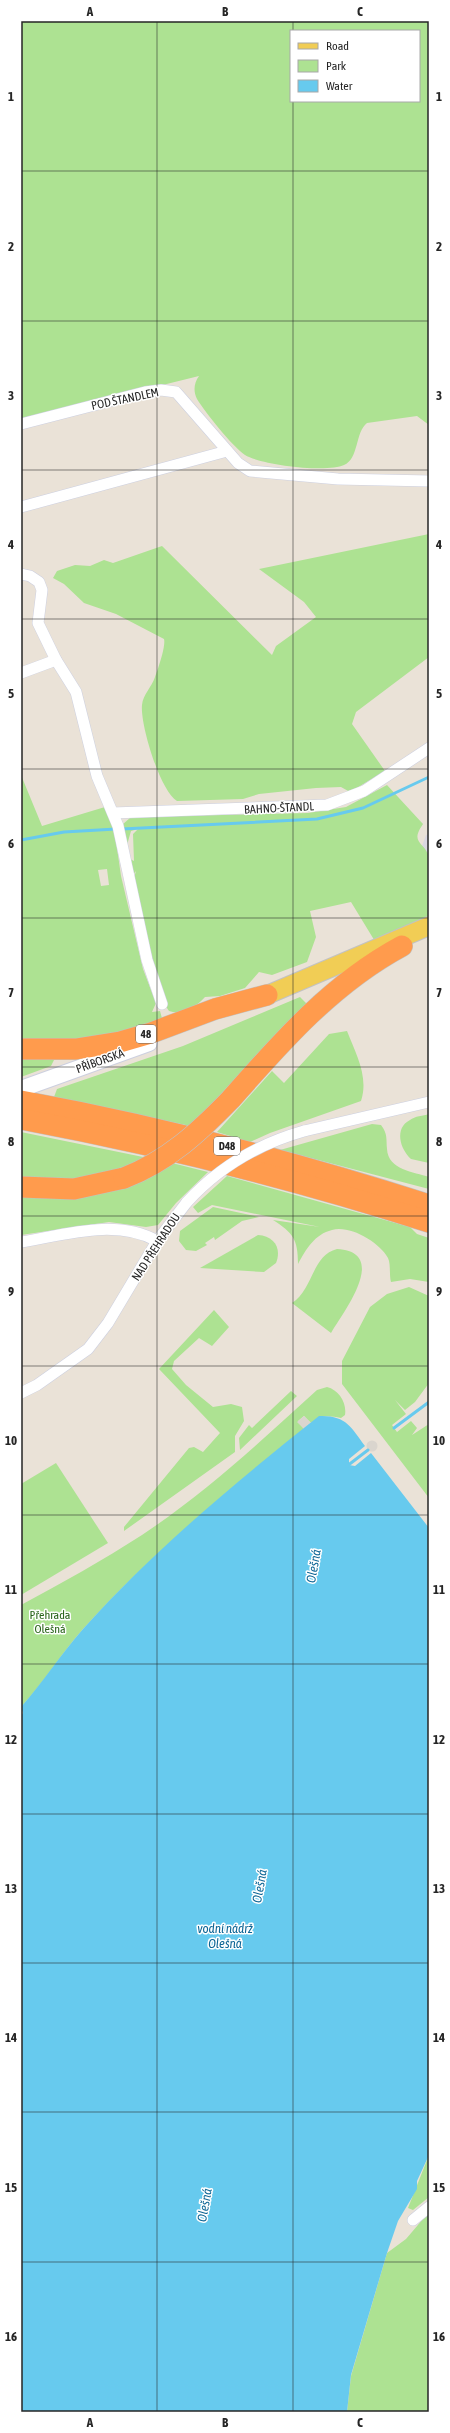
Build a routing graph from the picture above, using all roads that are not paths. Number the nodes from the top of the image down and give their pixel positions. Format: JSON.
{"nodes":[{"id":1,"x":21,"y":424,"type":"edge"},
{"id":2,"x":227,"y":451,"type":"junction"},
{"id":3,"x":429,"y":481,"type":"edge"},
{"id":4,"x":21,"y":508,"type":"edge"},
{"id":5,"x":21,"y":574,"type":"edge"},
{"id":6,"x":56,"y":660,"type":"junction"},
{"id":7,"x":21,"y":673,"type":"edge"},
{"id":8,"x":429,"y":748,"type":"edge"},
{"id":9,"x":113,"y":813,"type":"junction"},
{"id":10,"x":429,"y":926,"type":"edge"},
{"id":11,"x":429,"y":936,"type":"edge"},
{"id":12,"x":402,"y":946,"type":"junction"},
{"id":13,"x":267,"y":995,"type":"junction"},
{"id":14,"x":162,"y":1004,"type":"dead end"},
{"id":15,"x":21,"y":1049,"type":"edge"},
{"id":16,"x":21,"y":1089,"type":"edge"},
{"id":17,"x":21,"y":1101,"type":"edge"},
{"id":18,"x":429,"y":1102,"type":"edge"},
{"id":19,"x":21,"y":1119,"type":"edge"},
{"id":20,"x":21,"y":1187,"type":"edge"},
{"id":21,"x":429,"y":1205,"type":"edge"},
{"id":22,"x":429,"y":1222,"type":"edge"},
{"id":23,"x":157,"y":1241,"type":"junction"},
{"id":24,"x":21,"y":1242,"type":"edge"},
{"id":25,"x":21,"y":1393,"type":"edge"},
{"id":26,"x":429,"y":2207,"type":"edge"},
{"id":27,"x":413,"y":2220,"type":"dead end"}],
"edges":[{"from":1,"to":2,"type":"street","name":"POD ŠTANDLEM"},
{"from":2,"to":3,"type":"street","name":"POD ŠTANDLEM"},
{"from":2,"to":4,"type":"street"},
{"from":5,"to":6,"type":"street"},
{"from":6,"to":7,"type":"street"},
{"from":6,"to":9,"type":"street"},
{"from":8,"to":9,"type":"street","name":"BAHNO-ŠTANDL"},
{"from":9,"to":14,"type":"street"},
{"from":10,"to":13,"type":"main road","name":"PŘÍBORSKÁ","number":"48"},
{"from":11,"to":12,"type":"main road","name":"PŘÍBORSKÁ","number":"48"},
{"from":12,"to":13,"type":"main road","name":"PŘÍBORSKÁ","number":"48"},
{"from":12,"to":20,"type":"highway","bridge":true},
{"from":13,"to":15,"type":"highway","number":"48"},
{"from":13,"to":16,"type":"main road","name":"PŘÍBORSKÁ"},
{"from":17,"to":21,"type":"highway","number":"D48"},
{"from":18,"to":23,"type":"street","name":"NAD PŘEHRADOU","bridge":true},
{"from":19,"to":22,"type":"highway","number":"D48"},
{"from":23,"to":24,"type":"street"},
{"from":23,"to":25,"type":"street","name":"NAD PŘEHRADOU"},
{"from":26,"to":27,"type":"street"}]}
